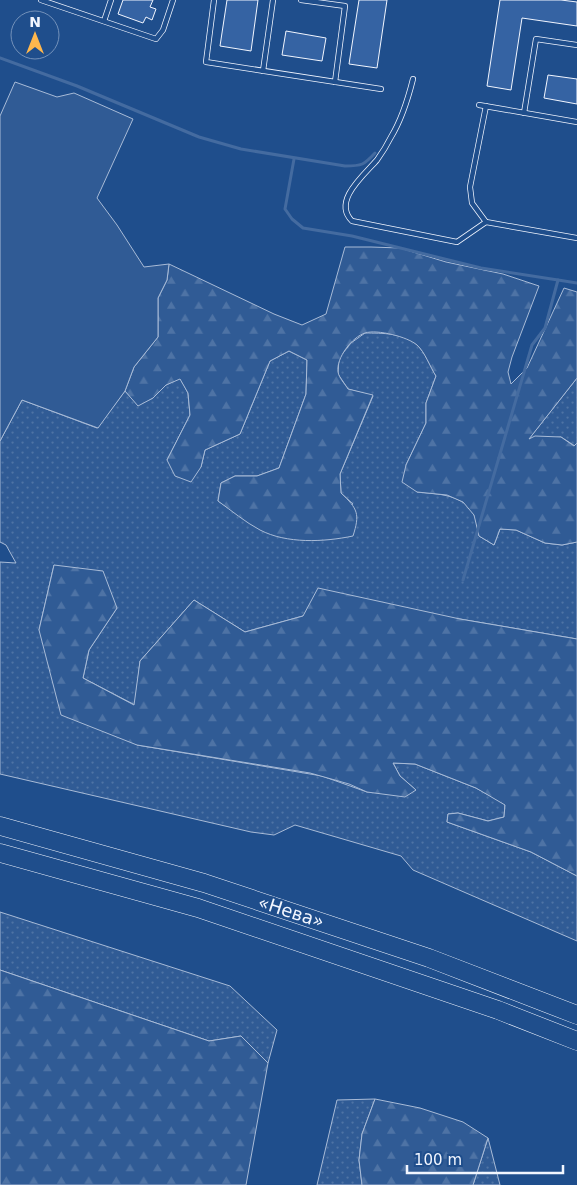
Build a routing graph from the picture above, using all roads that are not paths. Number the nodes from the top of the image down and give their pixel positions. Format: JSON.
{"nodes":[{"id":1,"x":41,"y":0,"type":"edge"},
{"id":2,"x":63,"y":0,"type":"edge"},
{"id":3,"x":111,"y":0,"type":"edge"},
{"id":4,"x":173,"y":0,"type":"edge"},
{"id":5,"x":214,"y":0,"type":"edge"},
{"id":6,"x":273,"y":0,"type":"edge"},
{"id":7,"x":302,"y":0,"type":"edge"},
{"id":8,"x":61,"y":7,"type":"junction"},
{"id":9,"x":104,"y":21,"type":"junction"},
{"id":10,"x":577,"y":45,"type":"edge"},
{"id":11,"x":263,"y":71,"type":"junction"},
{"id":12,"x":413,"y":79,"type":"dead end"},
{"id":13,"x":335,"y":82,"type":"junction"},
{"id":14,"x":381,"y":89,"type":"dead end"},
{"id":15,"x":479,"y":105,"type":"dead end"},
{"id":16,"x":486,"y":106,"type":"junction"},
{"id":17,"x":524,"y":113,"type":"junction"},
{"id":18,"x":577,"y":122,"type":"edge"},
{"id":19,"x":486,"y":222,"type":"junction"},
{"id":20,"x":577,"y":238,"type":"edge"},
{"id":21,"x":0,"y":826,"type":"edge"},
{"id":22,"x":0,"y":854,"type":"edge"},
{"id":23,"x":577,"y":1015,"type":"edge"},
{"id":24,"x":577,"y":1041,"type":"edge"}],
"edges":[{"from":1,"to":8,"type":"lane"},
{"from":2,"to":8,"type":"lane"},
{"from":3,"to":9,"type":"lane"},
{"from":4,"to":9,"type":"lane"},
{"from":5,"to":11,"type":"lane"},
{"from":6,"to":11,"type":"lane"},
{"from":7,"to":13,"type":"lane"},
{"from":8,"to":9,"type":"lane"},
{"from":10,"to":17,"type":"lane"},
{"from":11,"to":13,"type":"lane"},
{"from":12,"to":19,"type":"lane"},
{"from":13,"to":14,"type":"lane"},
{"from":15,"to":16,"type":"lane"},
{"from":16,"to":17,"type":"lane"},
{"from":16,"to":19,"type":"lane"},
{"from":17,"to":18,"type":"lane"},
{"from":19,"to":20,"type":"lane"},
{"from":21,"to":23,"type":"highway","name":"«Нева»"},
{"from":22,"to":24,"type":"highway","name":"«Нева»"}]}
